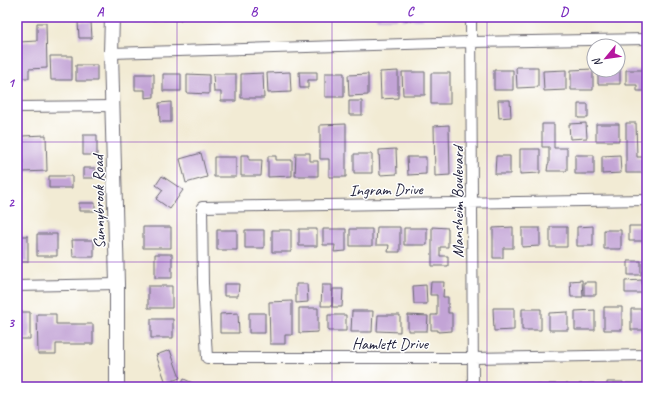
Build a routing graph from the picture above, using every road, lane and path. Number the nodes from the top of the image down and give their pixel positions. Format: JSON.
{"nodes":[{"id":1,"x":112,"y":17,"type":"edge"},
{"id":2,"x":471,"y":17,"type":"edge"},
{"id":3,"x":647,"y":39,"type":"edge"},
{"id":4,"x":471,"y":42,"type":"junction"},
{"id":5,"x":111,"y":53,"type":"junction"},
{"id":6,"x":114,"y":106,"type":"junction"},
{"id":7,"x":17,"y":107,"type":"edge"},
{"id":8,"x":647,"y":200,"type":"edge"},
{"id":9,"x":472,"y":203,"type":"junction"},
{"id":10,"x":203,"y":283,"type":"joint"},
{"id":11,"x":117,"y":284,"type":"junction"},
{"id":12,"x":17,"y":286,"type":"edge"},
{"id":13,"x":647,"y":355,"type":"edge"},
{"id":14,"x":473,"y":358,"type":"junction"},
{"id":15,"x":117,"y":387,"type":"edge"},
{"id":16,"x":473,"y":387,"type":"edge"}],
"edges":[{"from":1,"to":5,"type":"street","name":"Sunnybrook Road"},
{"from":2,"to":4,"type":"street","name":"Mansheim Boulevard"},
{"from":3,"to":4,"type":"street"},
{"from":4,"to":5,"type":"street"},
{"from":4,"to":9,"type":"street","name":"Mansheim Boulevard"},
{"from":5,"to":6,"type":"street","name":"Sunnybrook Road"},
{"from":6,"to":7,"type":"street"},
{"from":6,"to":11,"type":"street","name":"Sunnybrook Road"},
{"from":8,"to":9,"type":"street","name":"Ingram Drive"},
{"from":9,"to":10,"type":"street","name":"Ingram Drive"},
{"from":9,"to":14,"type":"street","name":"Mansheim Boulevard"},
{"from":10,"to":14,"type":"street","name":"Hamlett Drive"},
{"from":11,"to":12,"type":"street"},
{"from":11,"to":15,"type":"street","name":"Sunnybrook Road"},
{"from":13,"to":14,"type":"street","name":"Hamlett Drive"},
{"from":14,"to":16,"type":"street","name":"Mansheim Boulevard"}]}
